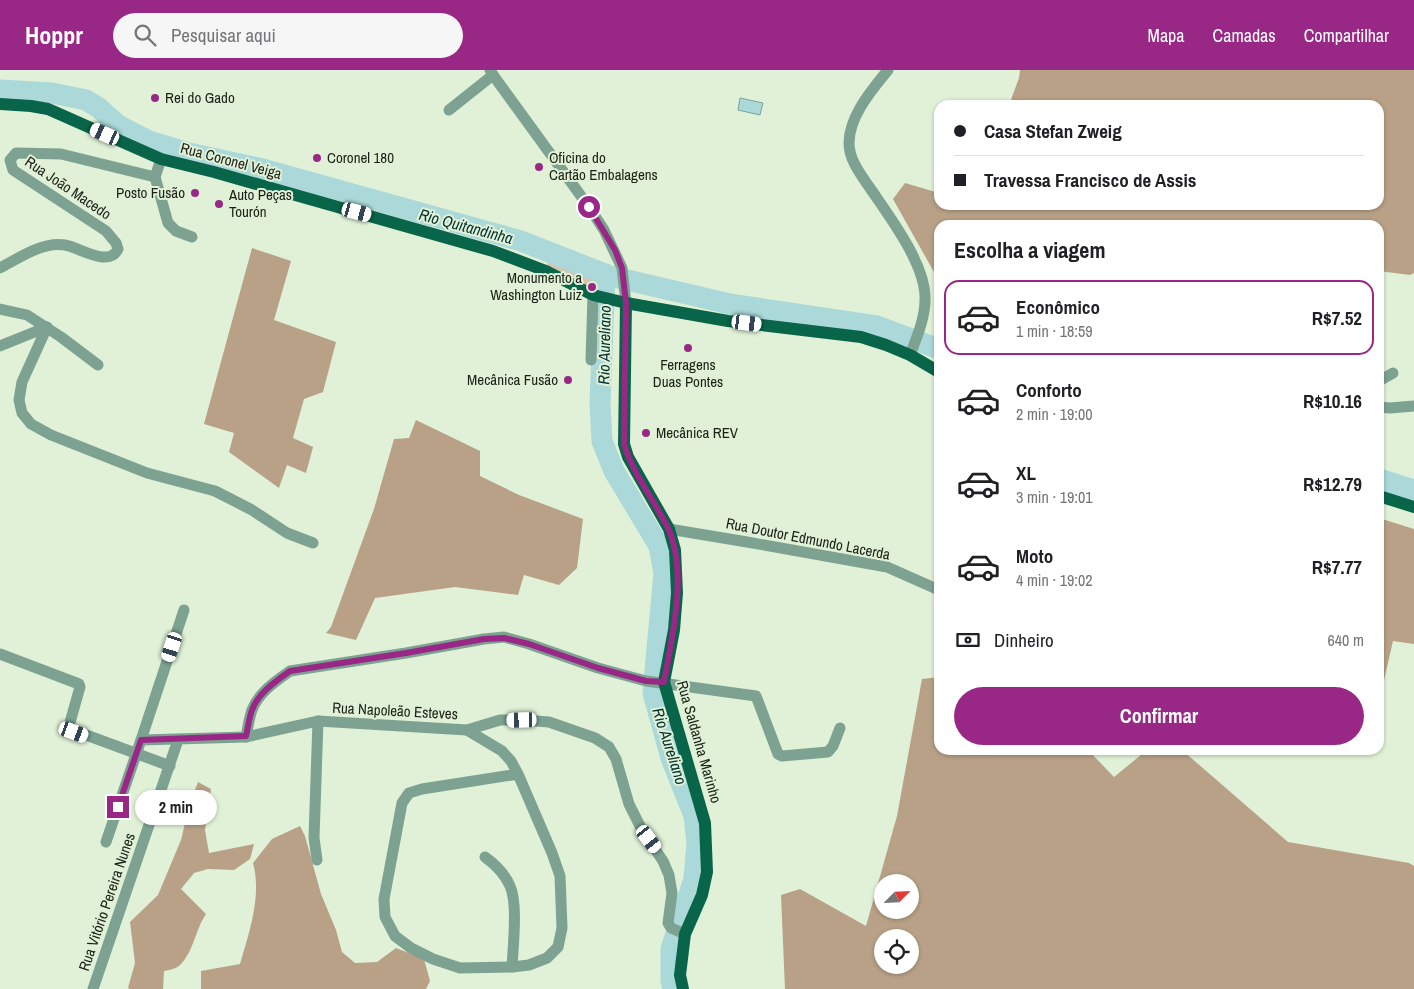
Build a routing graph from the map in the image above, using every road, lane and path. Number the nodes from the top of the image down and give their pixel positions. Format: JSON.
{"nodes":[{"id":1,"x":888,"y":70,"type":"edge"},
{"id":2,"x":492,"y":73,"type":"edge"},
{"id":3,"x":0,"y":104,"type":"edge"},
{"id":4,"x":449,"y":110,"type":"dead end"},
{"id":5,"x":160,"y":159,"type":"junction"},
{"id":6,"x":155,"y":177,"type":"junction"},
{"id":7,"x":192,"y":237,"type":"dead end"},
{"id":8,"x":0,"y":268,"type":"edge"},
{"id":9,"x":593,"y":295,"type":"junction"},
{"id":10,"x":626,"y":303,"type":"junction"},
{"id":11,"x":0,"y":309,"type":"edge"},
{"id":12,"x":48,"y":327,"type":"junction"},
{"id":13,"x":0,"y":346,"type":"edge"},
{"id":14,"x":910,"y":355,"type":"junction"},
{"id":15,"x":591,"y":360,"type":"dead end"},
{"id":16,"x":98,"y":365,"type":"dead end"},
{"id":17,"x":934,"y":369,"type":"edge"},
{"id":18,"x":1393,"y":373,"type":"dead end"},
{"id":19,"x":1384,"y":378,"type":"edge"},
{"id":20,"x":1414,"y":406,"type":"edge"},
{"id":21,"x":1384,"y":407,"type":"edge"},
{"id":22,"x":1384,"y":498,"type":"edge"},
{"id":23,"x":1414,"y":507,"type":"edge"},
{"id":24,"x":669,"y":529,"type":"junction"},
{"id":25,"x":313,"y":543,"type":"dead end"},
{"id":26,"x":934,"y":588,"type":"edge"},
{"id":27,"x":184,"y":610,"type":"dead end"},
{"id":28,"x":0,"y":654,"type":"edge"},
{"id":29,"x":664,"y":682,"type":"junction"},
{"id":30,"x":318,"y":721,"type":"junction"},
{"id":31,"x":840,"y":728,"type":"dead end"},
{"id":32,"x":467,"y":730,"type":"junction"},
{"id":33,"x":246,"y":736,"type":"junction"},
{"id":34,"x":141,"y":740,"type":"junction"},
{"id":35,"x":178,"y":740,"type":"junction"},
{"id":36,"x":136,"y":754,"type":"junction"},
{"id":37,"x":170,"y":766,"type":"junction"},
{"id":38,"x":518,"y":774,"type":"junction"},
{"id":39,"x":106,"y":842,"type":"dead end"},
{"id":40,"x":486,"y":857,"type":"dead end"},
{"id":41,"x":317,"y":860,"type":"dead end"},
{"id":42,"x":685,"y":934,"type":"junction"},
{"id":43,"x":512,"y":967,"type":"junction"},
{"id":44,"x":93,"y":989,"type":"edge"},
{"id":45,"x":683,"y":989,"type":"edge"}],
"edges":[{"from":1,"to":14,"type":"street"},
{"from":2,"to":4,"type":"street"},
{"from":2,"to":10,"type":"street"},
{"from":3,"to":5,"type":"main road","name":"Rua Coronel Veiga"},
{"from":5,"to":6,"type":"street"},
{"from":5,"to":9,"type":"main road","name":"Rua Coronel Veiga"},
{"from":6,"to":7,"type":"street"},
{"from":6,"to":8,"type":"street","name":"Rua João Macedo"},
{"from":9,"to":10,"type":"main road","name":"Rua Coronel Veiga"},
{"from":9,"to":15,"type":"street"},
{"from":10,"to":14,"type":"main road","name":"Rua Coronel Veiga"},
{"from":10,"to":24,"type":"main road","name":"Rua Saldanha Marinho"},
{"from":11,"to":12,"type":"street"},
{"from":12,"to":13,"type":"street"},
{"from":12,"to":16,"type":"street"},
{"from":12,"to":25,"type":"street"},
{"from":14,"to":17,"type":"main road","name":"Rua Coronel Veiga"},
{"from":18,"to":19,"type":"street"},
{"from":20,"to":21,"type":"street"},
{"from":22,"to":23,"type":"main road"},
{"from":24,"to":26,"type":"street","name":"Rua Doutor Edmundo Lacerda"},
{"from":24,"to":29,"type":"main road","name":"Rua Saldanha Marinho"},
{"from":27,"to":34,"type":"street"},
{"from":28,"to":36,"type":"street"},
{"from":29,"to":31,"type":"street"},
{"from":29,"to":33,"type":"street"},
{"from":29,"to":42,"type":"main road","name":"Rua Saldanha Marinho"},
{"from":30,"to":32,"type":"street","name":"Rua Napoleão Esteves"},
{"from":30,"to":33,"type":"street","name":"Rua Napoleão Esteves"},
{"from":30,"to":41,"type":"street"},
{"from":32,"to":38,"type":"street"},
{"from":32,"to":42,"type":"street","name":"Rua Napoleão Esteves"},
{"from":33,"to":35,"type":"street","name":"Rua Napoleão Esteves"},
{"from":34,"to":35,"type":"street","name":"Rua Napoleão Esteves"},
{"from":34,"to":36,"type":"street"},
{"from":35,"to":37,"type":"street","name":"Rua Vitório Pereira Nunes"},
{"from":36,"to":37,"type":"street"},
{"from":36,"to":39,"type":"street"},
{"from":37,"to":44,"type":"street","name":"Rua Vitório Pereira Nunes"},
{"from":38,"to":43,"type":"street"},
{"from":38,"to":43,"type":"street"},
{"from":40,"to":43,"type":"street"},
{"from":42,"to":45,"type":"main road","name":"Rua Saldanha Marinho"}]}
